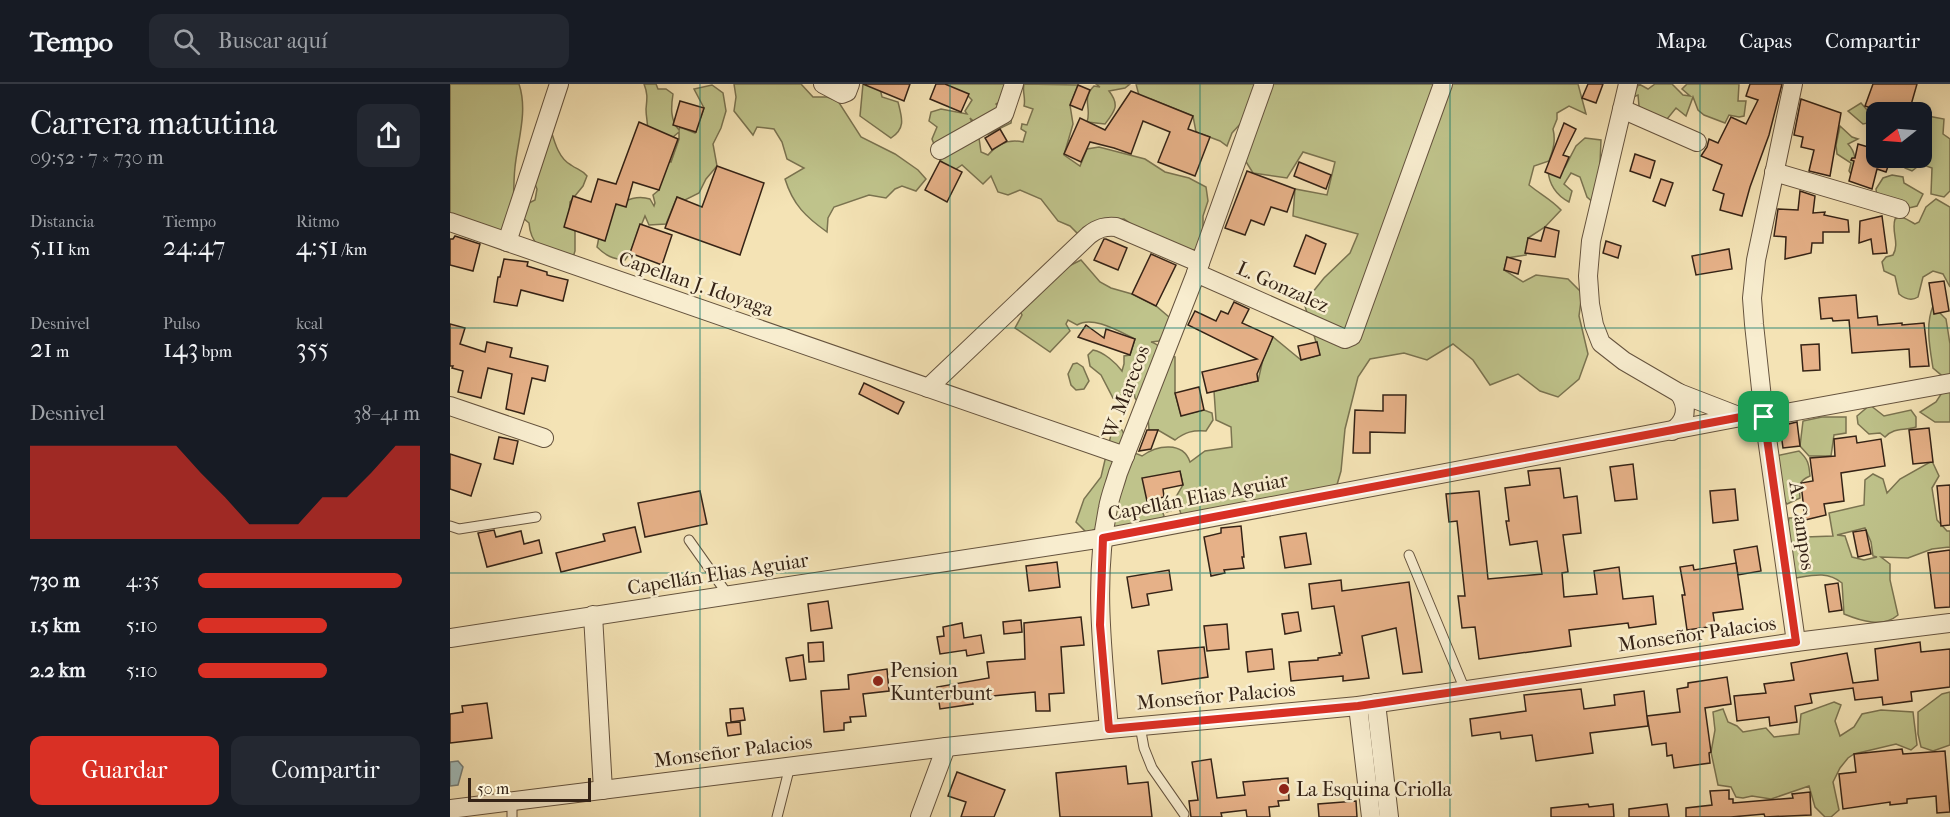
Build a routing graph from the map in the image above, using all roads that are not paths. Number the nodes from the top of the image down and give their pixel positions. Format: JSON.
{"nodes":[{"id":1,"x":559,"y":84,"type":"edge"},
{"id":2,"x":823,"y":84,"type":"edge"},
{"id":3,"x":1014,"y":84,"type":"edge"},
{"id":4,"x":1264,"y":84,"type":"edge"},
{"id":5,"x":1443,"y":84,"type":"edge"},
{"id":6,"x":1629,"y":84,"type":"edge"},
{"id":7,"x":1793,"y":84,"type":"edge"},
{"id":8,"x":847,"y":89,"type":"edge"},
{"id":9,"x":1622,"y":110,"type":"junction"},
{"id":10,"x":1697,"y":142,"type":"dead end"},
{"id":11,"x":939,"y":150,"type":"dead end"},
{"id":12,"x":1773,"y":172,"type":"junction"},
{"id":13,"x":1900,"y":209,"type":"dead end"},
{"id":14,"x":450,"y":222,"type":"edge"},
{"id":15,"x":507,"y":242,"type":"junction"},
{"id":16,"x":1198,"y":268,"type":"junction"},
{"id":17,"x":1950,"y":382,"type":"edge"},
{"id":18,"x":928,"y":388,"type":"junction"},
{"id":19,"x":1678,"y":393,"type":"junction"},
{"id":20,"x":450,"y":406,"type":"edge"},
{"id":21,"x":1741,"y":417,"type":"junction"},
{"id":22,"x":1764,"y":417,"type":"junction"},
{"id":23,"x":1672,"y":430,"type":"junction"},
{"id":24,"x":544,"y":438,"type":"dead end"},
{"id":25,"x":1125,"y":456,"type":"junction"},
{"id":26,"x":536,"y":518,"type":"dead end"},
{"id":27,"x":450,"y":526,"type":"edge"},
{"id":28,"x":1103,"y":538,"type":"junction"},
{"id":29,"x":689,"y":540,"type":"dead end"},
{"id":30,"x":1409,"y":555,"type":"dead end"},
{"id":31,"x":728,"y":595,"type":"junction"},
{"id":32,"x":593,"y":615,"type":"junction"},
{"id":33,"x":1950,"y":623,"type":"edge"},
{"id":34,"x":450,"y":638,"type":"edge"},
{"id":35,"x":1796,"y":642,"type":"junction"},
{"id":36,"x":1465,"y":690,"type":"junction"},
{"id":37,"x":1367,"y":705,"type":"junction"},
{"id":38,"x":1140,"y":726,"type":"junction"},
{"id":39,"x":1109,"y":729,"type":"junction"},
{"id":40,"x":946,"y":747,"type":"junction"},
{"id":41,"x":790,"y":766,"type":"junction"},
{"id":42,"x":603,"y":790,"type":"junction"},
{"id":43,"x":450,"y":809,"type":"edge"},
{"id":44,"x":512,"y":809,"type":"edge"},
{"id":45,"x":1184,"y":814,"type":"dead end"},
{"id":46,"x":777,"y":817,"type":"edge"},
{"id":47,"x":920,"y":817,"type":"edge"},
{"id":48,"x":1371,"y":817,"type":"edge"},
{"id":49,"x":1389,"y":817,"type":"edge"}],
"edges":[{"from":1,"to":15,"type":"street"},
{"from":2,"to":8,"type":"street"},
{"from":3,"to":11,"type":"street"},
{"from":4,"to":16,"type":"street","name":"W. Marecos"},
{"from":5,"to":16,"type":"street","name":"L. Gonzalez"},
{"from":6,"to":9,"type":"street"},
{"from":7,"to":12,"type":"street","name":"A. Campos"},
{"from":9,"to":10,"type":"street"},
{"from":9,"to":19,"type":"street"},
{"from":12,"to":13,"type":"street"},
{"from":12,"to":22,"type":"street","name":"A. Campos"},
{"from":14,"to":15,"type":"street","name":"Capellan J. Idoyaga"},
{"from":15,"to":18,"type":"street","name":"Capellan J. Idoyaga"},
{"from":16,"to":18,"type":"street","name":"L. Gonzalez"},
{"from":16,"to":25,"type":"street","name":"W. Marecos"},
{"from":17,"to":22,"type":"street","name":"Capellán Elias Aguiar"},
{"from":18,"to":25,"type":"street","name":"Capellan J. Idoyaga"},
{"from":19,"to":21,"type":"street"},
{"from":19,"to":23,"type":"street"},
{"from":20,"to":24,"type":"street"},
{"from":21,"to":22,"type":"street","name":"Capellán Elias Aguiar"},
{"from":21,"to":23,"type":"street","name":"Capellán Elias Aguiar"},
{"from":22,"to":35,"type":"street","name":"A. Campos"},
{"from":23,"to":28,"type":"street","name":"Capellán Elias Aguiar"},
{"from":25,"to":28,"type":"street","name":"W. Marecos"},
{"from":26,"to":27,"type":"lane"},
{"from":28,"to":31,"type":"street","name":"Capellán Elias Aguiar"},
{"from":28,"to":39,"type":"street","name":"W. Marecos"},
{"from":29,"to":31,"type":"lane"},
{"from":30,"to":36,"type":"lane"},
{"from":31,"to":32,"type":"street","name":"Capellán Elias Aguiar"},
{"from":32,"to":34,"type":"street","name":"Capellán Elias Aguiar"},
{"from":32,"to":42,"type":"street"},
{"from":33,"to":35,"type":"street","name":"Monseñor Palacios"},
{"from":35,"to":36,"type":"street","name":"Monseñor Palacios"},
{"from":36,"to":37,"type":"street","name":"Monseñor Palacios"},
{"from":37,"to":38,"type":"street","name":"Monseñor Palacios"},
{"from":37,"to":48,"type":"street"},
{"from":37,"to":49,"type":"street"},
{"from":38,"to":39,"type":"street","name":"Monseñor Palacios"},
{"from":38,"to":45,"type":"lane"},
{"from":39,"to":40,"type":"street","name":"Monseñor Palacios"},
{"from":40,"to":41,"type":"street","name":"Monseñor Palacios"},
{"from":40,"to":47,"type":"street"},
{"from":41,"to":42,"type":"street","name":"Monseñor Palacios"},
{"from":41,"to":46,"type":"lane"},
{"from":42,"to":44,"type":"street","name":"Monseñor Palacios"},
{"from":43,"to":44,"type":"street","name":"Monseñor Palacios"}]}
